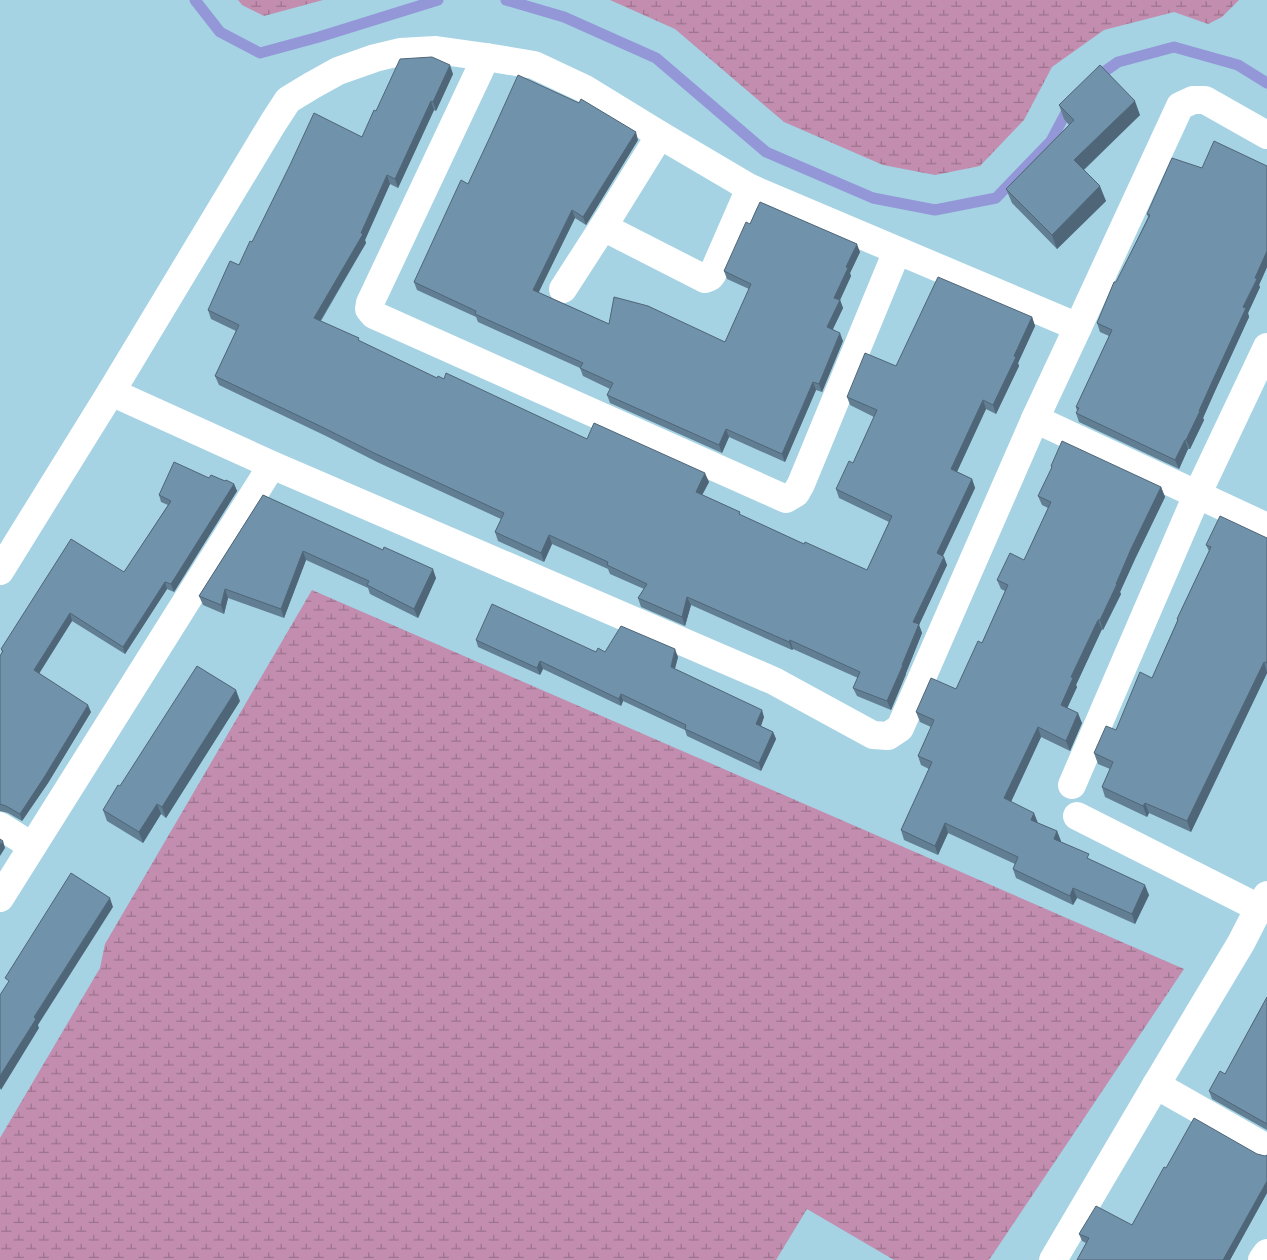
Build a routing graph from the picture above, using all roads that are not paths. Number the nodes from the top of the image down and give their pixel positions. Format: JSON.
{"nodes":[{"id":1,"x":486,"y":57,"type":"junction"},
{"id":2,"x":660,"y":135,"type":"junction"},
{"id":3,"x":1267,"y":135,"type":"edge"},
{"id":4,"x":750,"y":188,"type":"junction"},
{"id":5,"x":602,"y":227,"type":"junction"},
{"id":6,"x":897,"y":251,"type":"junction"},
{"id":7,"x":563,"y":289,"type":"dead end"},
{"id":8,"x":1078,"y":327,"type":"junction"},
{"id":9,"x":1267,"y":347,"type":"edge"},
{"id":10,"x":111,"y":392,"type":"junction"},
{"id":11,"x":1035,"y":419,"type":"junction"},
{"id":12,"x":272,"y":465,"type":"junction"},
{"id":13,"x":1197,"y":495,"type":"junction"},
{"id":14,"x":1267,"y":527,"type":"edge"},
{"id":15,"x":0,"y":571,"type":"edge"},
{"id":16,"x":1072,"y":784,"type":"dead end"},
{"id":17,"x":1077,"y":816,"type":"dead end"},
{"id":18,"x":0,"y":826,"type":"edge"},
{"id":19,"x":32,"y":846,"type":"junction"},
{"id":20,"x":0,"y":898,"type":"edge"},
{"id":21,"x":1263,"y":902,"type":"edge"},
{"id":22,"x":1156,"y":1084,"type":"junction"},
{"id":23,"x":1267,"y":1148,"type":"edge"},
{"id":24,"x":1267,"y":1253,"type":"edge"},
{"id":25,"x":1053,"y":1260,"type":"edge"},
{"id":26,"x":1262,"y":1260,"type":"edge"}],
"edges":[{"from":1,"to":2,"type":"street"},
{"from":1,"to":6,"type":"street"},
{"from":1,"to":10,"type":"street"},
{"from":2,"to":4,"type":"street"},
{"from":2,"to":5,"type":"street"},
{"from":3,"to":8,"type":"street"},
{"from":4,"to":5,"type":"street"},
{"from":4,"to":6,"type":"street"},
{"from":5,"to":7,"type":"street"},
{"from":6,"to":8,"type":"street"},
{"from":8,"to":11,"type":"street"},
{"from":9,"to":13,"type":"street"},
{"from":10,"to":12,"type":"street"},
{"from":10,"to":15,"type":"street"},
{"from":11,"to":12,"type":"street"},
{"from":11,"to":13,"type":"street"},
{"from":12,"to":19,"type":"street"},
{"from":13,"to":14,"type":"street"},
{"from":13,"to":16,"type":"street"},
{"from":17,"to":21,"type":"street"},
{"from":18,"to":19,"type":"street"},
{"from":19,"to":20,"type":"street"},
{"from":21,"to":22,"type":"street"},
{"from":22,"to":23,"type":"street"},
{"from":22,"to":25,"type":"street"},
{"from":24,"to":26,"type":"street"}]}
